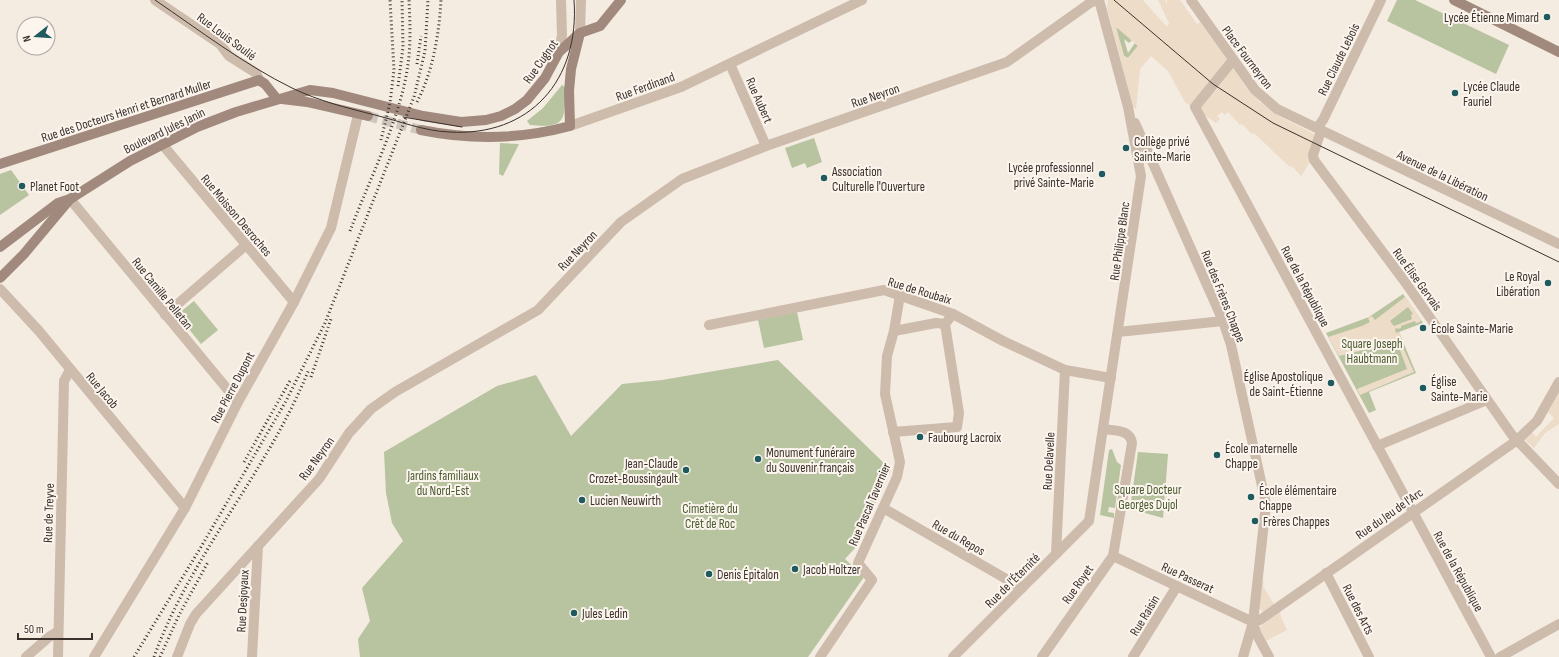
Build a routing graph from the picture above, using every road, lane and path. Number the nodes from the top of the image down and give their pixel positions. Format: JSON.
{"nodes":[{"id":1,"x":155,"y":0,"type":"edge"},
{"id":2,"x":561,"y":0,"type":"edge"},
{"id":3,"x":581,"y":0,"type":"edge"},
{"id":4,"x":621,"y":0,"type":"edge"},
{"id":5,"x":862,"y":0,"type":"edge"},
{"id":6,"x":1098,"y":0,"type":"edge"},
{"id":7,"x":1191,"y":0,"type":"edge"},
{"id":8,"x":1381,"y":0,"type":"edge"},
{"id":9,"x":1454,"y":0,"type":"edge"},
{"id":10,"x":580,"y":33,"type":"junction"},
{"id":11,"x":559,"y":52,"type":"junction"},
{"id":12,"x":1559,"y":52,"type":"edge"},
{"id":13,"x":1233,"y":60,"type":"junction"},
{"id":14,"x":730,"y":64,"type":"junction"},
{"id":15,"x":260,"y":80,"type":"junction"},
{"id":16,"x":277,"y":99,"type":"junction"},
{"id":17,"x":371,"y":103,"type":"joint"},
{"id":18,"x":1128,"y":107,"type":"junction"},
{"id":19,"x":363,"y":116,"type":"joint"},
{"id":20,"x":570,"y":126,"type":"junction"},
{"id":21,"x":421,"y":130,"type":"tunnel mouth"},
{"id":22,"x":1319,"y":130,"type":"junction"},
{"id":23,"x":162,"y":144,"type":"junction"},
{"id":24,"x":766,"y":146,"type":"junction"},
{"id":25,"x":0,"y":164,"type":"edge"},
{"id":26,"x":70,"y":199,"type":"junction"},
{"id":27,"x":1559,"y":244,"type":"edge"},
{"id":28,"x":246,"y":246,"type":"junction"},
{"id":29,"x":0,"y":247,"type":"edge"},
{"id":30,"x":0,"y":278,"type":"edge"},
{"id":31,"x":0,"y":289,"type":"edge"},
{"id":32,"x":900,"y":295,"type":"junction"},
{"id":33,"x":294,"y":302,"type":"junction"},
{"id":34,"x":954,"y":314,"type":"junction"},
{"id":35,"x":165,"y":315,"type":"junction"},
{"id":36,"x":1223,"y":321,"type":"junction"},
{"id":37,"x":945,"y":324,"type":"junction"},
{"id":38,"x":709,"y":325,"type":"dead end"},
{"id":39,"x":894,"y":331,"type":"junction"},
{"id":40,"x":1118,"y":332,"type":"junction"},
{"id":41,"x":70,"y":370,"type":"junction"},
{"id":42,"x":1065,"y":370,"type":"junction"},
{"id":43,"x":1111,"y":378,"type":"junction"},
{"id":44,"x":1559,"y":382,"type":"edge"},
{"id":45,"x":1487,"y":400,"type":"junction"},
{"id":46,"x":238,"y":402,"type":"junction"},
{"id":47,"x":1103,"y":429,"type":"junction"},
{"id":48,"x":893,"y":432,"type":"junction"},
{"id":49,"x":1516,"y":441,"type":"junction"},
{"id":50,"x":1377,"y":446,"type":"junction"},
{"id":51,"x":1559,"y":484,"type":"edge"},
{"id":52,"x":185,"y":508,"type":"junction"},
{"id":53,"x":883,"y":508,"type":"junction"},
{"id":54,"x":1412,"y":513,"type":"junction"},
{"id":55,"x":1089,"y":521,"type":"joint"},
{"id":56,"x":258,"y":546,"type":"junction"},
{"id":57,"x":1056,"y":554,"type":"junction"},
{"id":58,"x":1113,"y":556,"type":"junction"},
{"id":59,"x":1326,"y":573,"type":"junction"},
{"id":60,"x":1177,"y":586,"type":"junction"},
{"id":61,"x":1022,"y":588,"type":"junction"},
{"id":62,"x":1253,"y":622,"type":"junction"},
{"id":63,"x":1559,"y":624,"type":"edge"},
{"id":64,"x":57,"y":632,"type":"junction"},
{"id":65,"x":26,"y":657,"type":"edge"},
{"id":66,"x":58,"y":657,"type":"edge"},
{"id":67,"x":94,"y":657,"type":"edge"},
{"id":68,"x":177,"y":657,"type":"edge"},
{"id":69,"x":252,"y":657,"type":"edge"},
{"id":70,"x":820,"y":657,"type":"edge"},
{"id":71,"x":953,"y":657,"type":"edge"},
{"id":72,"x":1042,"y":657,"type":"edge"},
{"id":73,"x":1133,"y":657,"type":"edge"},
{"id":74,"x":1243,"y":657,"type":"edge"},
{"id":75,"x":1269,"y":657,"type":"edge"},
{"id":76,"x":1369,"y":657,"type":"edge"},
{"id":77,"x":1491,"y":657,"type":"edge"},
{"id":78,"x":1500,"y":657,"type":"edge"}],
"edges":[{"from":1,"to":15,"type":"street","name":"Rue Louis Soulié"},
{"from":2,"to":11,"type":"street"},
{"from":3,"to":10,"type":"street"},
{"from":4,"to":10,"type":"main road","name":"Rue Cugnot"},
{"from":5,"to":14,"type":"street","name":"Rue Ferdinand"},
{"from":6,"to":18,"type":"street"},
{"from":6,"to":24,"type":"street","name":"Rue Neyron"},
{"from":7,"to":13,"type":"street","name":"Place Fourneyron"},
{"from":8,"to":22,"type":"street","name":"Rue Claude Lebois"},
{"from":9,"to":12,"type":"main road"},
{"from":10,"to":11,"type":"main road","name":"Rue Cugnot"},
{"from":10,"to":20,"type":"main road"},
{"from":11,"to":17,"type":"main road","name":"Rue Cugnot"},
{"from":13,"to":22,"type":"street","name":"Place Fourneyron"},
{"from":13,"to":50,"type":"street","name":"Rue de la République"},
{"from":14,"to":20,"type":"street","name":"Rue Ferdinand"},
{"from":14,"to":24,"type":"street","name":"Rue Aubert"},
{"from":15,"to":16,"type":"main road","name":"Rue Louis Soulié"},
{"from":15,"to":25,"type":"main road","name":"Rue des Docteurs Henri et Bernard Muller"},
{"from":16,"to":17,"type":"main road","name":"Boulevard Jules Janin"},
{"from":16,"to":19,"type":"main road","name":"Boulevard Jules Janin"},
{"from":16,"to":23,"type":"main road","name":"Boulevard Jules Janin"},
{"from":18,"to":36,"type":"street","name":"Rue des Frères Chappe"},
{"from":18,"to":40,"type":"street","name":"Rue Philippe Blanc"},
{"from":19,"to":33,"type":"street","name":"Rue Pierre Dupont"},
{"from":20,"to":21,"type":"main road","name":"Rue Ferdinand"},
{"from":22,"to":27,"type":"street","name":"Avenue de la Libération"},
{"from":22,"to":45,"type":"street","name":"Rue Élise Gervais"},
{"from":23,"to":26,"type":"main road","name":"Boulevard Jules Janin"},
{"from":23,"to":28,"type":"street","name":"Rue Moisson Desroches"},
{"from":24,"to":56,"type":"street","name":"Rue Neyron"},
{"from":26,"to":29,"type":"main road","name":"Boulevard Jules Janin"},
{"from":26,"to":30,"type":"main road","name":"Boulevard Jules Janin"},
{"from":26,"to":35,"type":"street","name":"Rue Camille Pelletan"},
{"from":28,"to":33,"type":"street","name":"Rue Moisson Desroches"},
{"from":28,"to":35,"type":"street"},
{"from":31,"to":41,"type":"street","name":"Rue Jacob"},
{"from":32,"to":34,"type":"street","name":"Rue de Roubaix"},
{"from":32,"to":38,"type":"street","name":"Rue de Roubaix"},
{"from":32,"to":39,"type":"street","name":"Rue Pascal Tavernier"},
{"from":33,"to":46,"type":"street","name":"Rue Pierre Dupont"},
{"from":34,"to":37,"type":"street"},
{"from":34,"to":42,"type":"street","name":"Rue de Roubaix"},
{"from":35,"to":46,"type":"street","name":"Rue Camille Pelletan"},
{"from":36,"to":40,"type":"street"},
{"from":36,"to":62,"type":"street","name":"Rue des Frères Chappe"},
{"from":37,"to":39,"type":"street"},
{"from":37,"to":48,"type":"street"},
{"from":39,"to":48,"type":"street","name":"Rue Pascal Tavernier"},
{"from":40,"to":43,"type":"street","name":"Rue Philippe Blanc"},
{"from":41,"to":52,"type":"street","name":"Rue Jacob"},
{"from":41,"to":64,"type":"street","name":"Rue de Treyve"},
{"from":42,"to":43,"type":"street","name":"Rue de Roubaix"},
{"from":42,"to":57,"type":"street","name":"Rue Delavelle"},
{"from":43,"to":47,"type":"street","name":"Rue Philippe Blanc"},
{"from":44,"to":49,"type":"street","name":"Rue du Jeu de l'Arc"},
{"from":45,"to":49,"type":"street","name":"Rue Élise Gervais"},
{"from":45,"to":50,"type":"street"},
{"from":46,"to":52,"type":"street","name":"Rue Pierre Dupont"},
{"from":47,"to":55,"type":"street","name":"Rue Philippe Blanc"},
{"from":47,"to":58,"type":"street","name":"Rue Royet"},
{"from":48,"to":53,"type":"street","name":"Rue Pascal Tavernier"},
{"from":49,"to":51,"type":"street","name":"Rue Élise Gervais"},
{"from":49,"to":54,"type":"street","name":"Rue du Jeu de l'Arc"},
{"from":50,"to":54,"type":"street","name":"Rue de la République"},
{"from":52,"to":67,"type":"street","name":"Rue Pierre Dupont"},
{"from":53,"to":61,"type":"street","name":"Rue du Repos"},
{"from":53,"to":70,"type":"street","name":"Rue Pascal Tavernier"},
{"from":54,"to":59,"type":"street","name":"Rue du Jeu de l'Arc"},
{"from":54,"to":77,"type":"street","name":"Rue de la République"},
{"from":55,"to":57,"type":"street","name":"Rue de l'Éternité"},
{"from":56,"to":68,"type":"street","name":"Rue Neyron"},
{"from":56,"to":69,"type":"street","name":"Rue Desjoyaux"},
{"from":57,"to":61,"type":"street","name":"Rue de l'Éternité"},
{"from":58,"to":60,"type":"street","name":"Rue Passerat"},
{"from":58,"to":72,"type":"street","name":"Rue Royet"},
{"from":59,"to":62,"type":"street","name":"Rue du Jeu de l'Arc"},
{"from":59,"to":76,"type":"street","name":"Rue des Arts"},
{"from":60,"to":62,"type":"street","name":"Rue Passerat"},
{"from":60,"to":73,"type":"street","name":"Rue Raisin"},
{"from":61,"to":71,"type":"street","name":"Rue de l'Éternité"},
{"from":62,"to":74,"type":"street"},
{"from":62,"to":75,"type":"street"},
{"from":63,"to":78,"type":"street"},
{"from":64,"to":65,"type":"street"},
{"from":64,"to":66,"type":"street","name":"Rue de Treyve"}]}
